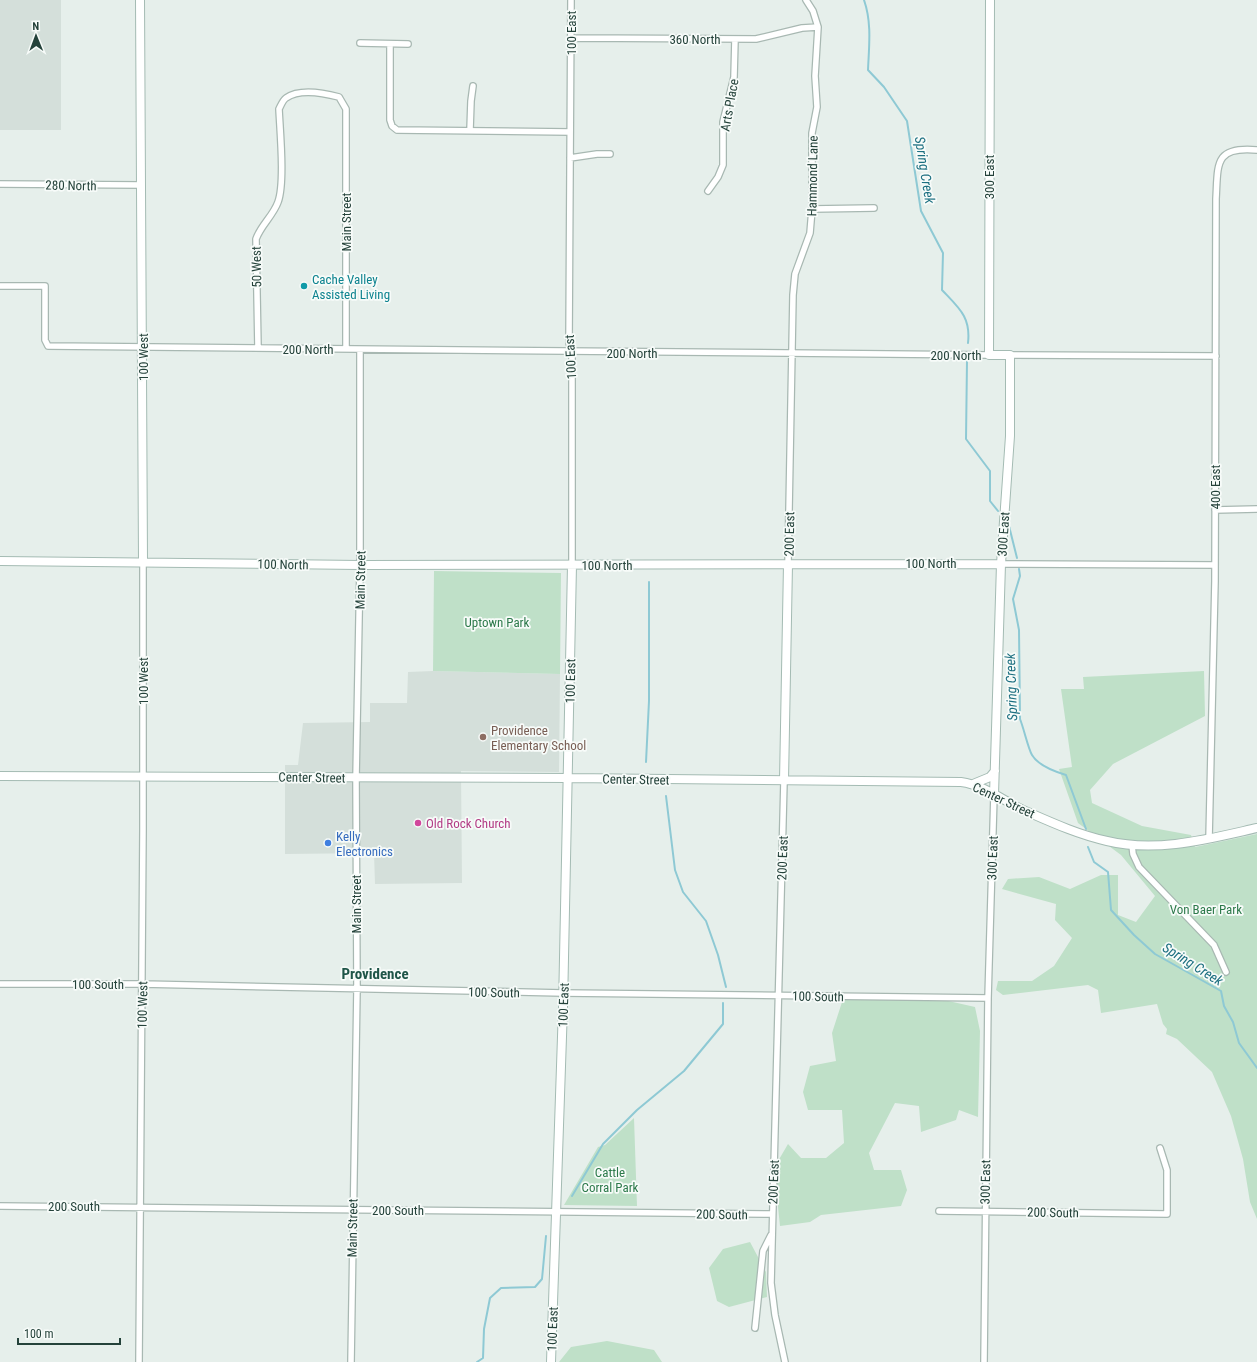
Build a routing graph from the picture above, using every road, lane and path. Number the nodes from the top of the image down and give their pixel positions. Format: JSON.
{"nodes":[{"id":1,"x":140,"y":0,"type":"edge"},
{"id":2,"x":572,"y":0,"type":"edge"},
{"id":3,"x":806,"y":0,"type":"edge"},
{"id":4,"x":990,"y":0,"type":"edge"},
{"id":5,"x":818,"y":27,"type":"junction"},
{"id":6,"x":572,"y":38,"type":"junction"},
{"id":7,"x":735,"y":39,"type":"junction"},
{"id":8,"x":360,"y":43,"type":"dead end"},
{"id":9,"x":390,"y":44,"type":"junction"},
{"id":10,"x":408,"y":44,"type":"dead end"},
{"id":11,"x":473,"y":86,"type":"dead end"},
{"id":12,"x":284,"y":99,"type":"joint"},
{"id":13,"x":470,"y":130,"type":"junction"},
{"id":14,"x":570,"y":132,"type":"junction"},
{"id":15,"x":1257,"y":150,"type":"edge"},
{"id":16,"x":610,"y":154,"type":"dead end"},
{"id":17,"x":570,"y":158,"type":"junction"},
{"id":18,"x":0,"y":184,"type":"edge"},
{"id":19,"x":141,"y":185,"type":"junction"},
{"id":20,"x":708,"y":191,"type":"dead end"},
{"id":21,"x":874,"y":208,"type":"dead end"},
{"id":22,"x":812,"y":209,"type":"junction"},
{"id":23,"x":0,"y":286,"type":"edge"},
{"id":24,"x":143,"y":347,"type":"junction"},
{"id":25,"x":258,"y":348,"type":"junction"},
{"id":26,"x":346,"y":349,"type":"junction"},
{"id":27,"x":360,"y":350,"type":"junction"},
{"id":28,"x":572,"y":352,"type":"junction"},
{"id":29,"x":793,"y":353,"type":"junction"},
{"id":30,"x":988,"y":355,"type":"junction"},
{"id":31,"x":1010,"y":355,"type":"junction"},
{"id":32,"x":1216,"y":356,"type":"junction"},
{"id":33,"x":1257,"y":509,"type":"edge"},
{"id":34,"x":1215,"y":510,"type":"junction"},
{"id":35,"x":0,"y":561,"type":"edge"},
{"id":36,"x":142,"y":562,"type":"junction"},
{"id":37,"x":788,"y":564,"type":"junction"},
{"id":38,"x":1001,"y":564,"type":"junction"},
{"id":39,"x":360,"y":565,"type":"junction"},
{"id":40,"x":572,"y":565,"type":"junction"},
{"id":41,"x":1215,"y":565,"type":"junction"},
{"id":42,"x":995,"y":771,"type":"junction"},
{"id":43,"x":0,"y":776,"type":"edge"},
{"id":44,"x":143,"y":776,"type":"junction"},
{"id":45,"x":356,"y":778,"type":"junction"},
{"id":46,"x":569,"y":778,"type":"junction"},
{"id":47,"x":784,"y":781,"type":"junction"},
{"id":48,"x":973,"y":784,"type":"junction"},
{"id":49,"x":994,"y":796,"type":"junction"},
{"id":50,"x":1257,"y":828,"type":"edge"},
{"id":51,"x":1209,"y":839,"type":"junction"},
{"id":52,"x":1132,"y":845,"type":"junction"},
{"id":53,"x":1226,"y":972,"type":"dead end"},
{"id":54,"x":0,"y":984,"type":"edge"},
{"id":55,"x":142,"y":984,"type":"junction"},
{"id":56,"x":357,"y":989,"type":"junction"},
{"id":57,"x":563,"y":993,"type":"junction"},
{"id":58,"x":778,"y":995,"type":"junction"},
{"id":59,"x":988,"y":998,"type":"junction"},
{"id":60,"x":1160,"y":1148,"type":"dead end"},
{"id":61,"x":0,"y":1206,"type":"edge"},
{"id":62,"x":140,"y":1207,"type":"junction"},
{"id":63,"x":352,"y":1210,"type":"junction"},
{"id":64,"x":557,"y":1211,"type":"junction"},
{"id":65,"x":939,"y":1211,"type":"dead end"},
{"id":66,"x":984,"y":1211,"type":"junction"},
{"id":67,"x":772,"y":1214,"type":"junction"},
{"id":68,"x":772,"y":1234,"type":"junction"},
{"id":69,"x":755,"y":1328,"type":"dead end"},
{"id":70,"x":139,"y":1362,"type":"edge"},
{"id":71,"x":350,"y":1362,"type":"edge"},
{"id":72,"x":551,"y":1362,"type":"edge"},
{"id":73,"x":785,"y":1362,"type":"edge"},
{"id":74,"x":984,"y":1362,"type":"edge"}],
"edges":[{"from":1,"to":19,"type":"street","name":"100 West"},
{"from":2,"to":6,"type":"street","name":"100 East"},
{"from":3,"to":5,"type":"street","name":"Hammond Lane"},
{"from":4,"to":30,"type":"street","name":"300 East"},
{"from":5,"to":7,"type":"street","name":"360 North"},
{"from":5,"to":22,"type":"street","name":"Hammond Lane"},
{"from":6,"to":7,"type":"street","name":"360 North"},
{"from":6,"to":14,"type":"street","name":"100 East"},
{"from":7,"to":20,"type":"street","name":"Arts Place"},
{"from":8,"to":9,"type":"street"},
{"from":9,"to":10,"type":"street"},
{"from":9,"to":13,"type":"street"},
{"from":11,"to":13,"type":"street"},
{"from":12,"to":25,"type":"street","name":"50 West"},
{"from":12,"to":26,"type":"street","name":"Main Street"},
{"from":13,"to":14,"type":"street"},
{"from":14,"to":17,"type":"street","name":"100 East"},
{"from":15,"to":32,"type":"street","name":"400 East"},
{"from":16,"to":17,"type":"street"},
{"from":17,"to":28,"type":"street","name":"100 East"},
{"from":18,"to":19,"type":"street","name":"280 North"},
{"from":19,"to":24,"type":"street","name":"100 West"},
{"from":21,"to":22,"type":"street"},
{"from":22,"to":29,"type":"street","name":"Hammond Lane"},
{"from":23,"to":24,"type":"street","name":"200 North"},
{"from":24,"to":25,"type":"street","name":"200 North"},
{"from":24,"to":36,"type":"street","name":"100 West"},
{"from":25,"to":26,"type":"street","name":"200 North"},
{"from":26,"to":27,"type":"street","name":"200 North"},
{"from":27,"to":28,"type":"street","name":"200 North"},
{"from":27,"to":39,"type":"street","name":"Main Street"},
{"from":28,"to":29,"type":"street","name":"200 North"},
{"from":28,"to":40,"type":"street","name":"100 East"},
{"from":29,"to":30,"type":"street","name":"200 North"},
{"from":29,"to":37,"type":"street","name":"200 East"},
{"from":30,"to":31,"type":"street","name":"200 North"},
{"from":31,"to":32,"type":"street","name":"200 North"},
{"from":31,"to":38,"type":"street","name":"300 East"},
{"from":32,"to":34,"type":"street","name":"400 East"},
{"from":33,"to":34,"type":"street"},
{"from":34,"to":41,"type":"street","name":"400 East"},
{"from":35,"to":36,"type":"street","name":"100 North"},
{"from":36,"to":39,"type":"street","name":"100 North"},
{"from":36,"to":44,"type":"street","name":"100 West"},
{"from":37,"to":38,"type":"street","name":"100 North"},
{"from":37,"to":40,"type":"street","name":"100 North"},
{"from":37,"to":47,"type":"street","name":"200 East"},
{"from":38,"to":41,"type":"street","name":"100 North"},
{"from":38,"to":42,"type":"street","name":"300 East"},
{"from":39,"to":40,"type":"street","name":"100 North"},
{"from":39,"to":45,"type":"street","name":"Main Street"},
{"from":40,"to":46,"type":"street","name":"100 East"},
{"from":41,"to":51,"type":"street","name":"400 East"},
{"from":42,"to":48,"type":"street"},
{"from":42,"to":49,"type":"street","name":"300 East"},
{"from":43,"to":44,"type":"street","name":"Center Street"},
{"from":44,"to":45,"type":"street","name":"Center Street"},
{"from":44,"to":55,"type":"street","name":"100 West"},
{"from":45,"to":46,"type":"street","name":"Center Street"},
{"from":45,"to":56,"type":"street","name":"Main Street"},
{"from":46,"to":47,"type":"street","name":"Center Street"},
{"from":46,"to":57,"type":"street","name":"100 East"},
{"from":47,"to":48,"type":"street","name":"Center Street"},
{"from":47,"to":58,"type":"street","name":"200 East"},
{"from":48,"to":49,"type":"street","name":"Center Street"},
{"from":49,"to":52,"type":"street","name":"Center Street"},
{"from":49,"to":59,"type":"street","name":"300 East"},
{"from":50,"to":51,"type":"street","name":"Center Street"},
{"from":51,"to":52,"type":"street","name":"Center Street"},
{"from":52,"to":53,"type":"street"},
{"from":54,"to":55,"type":"street","name":"100 South"},
{"from":55,"to":56,"type":"street","name":"100 South"},
{"from":55,"to":62,"type":"street","name":"100 West"},
{"from":56,"to":57,"type":"street","name":"100 South"},
{"from":56,"to":63,"type":"street","name":"Main Street"},
{"from":57,"to":58,"type":"street","name":"100 South"},
{"from":57,"to":64,"type":"street","name":"100 East"},
{"from":58,"to":59,"type":"street","name":"100 South"},
{"from":58,"to":67,"type":"street","name":"200 East"},
{"from":59,"to":66,"type":"street","name":"300 East"},
{"from":60,"to":66,"type":"street","name":"200 South"},
{"from":61,"to":62,"type":"street","name":"200 South"},
{"from":62,"to":63,"type":"street","name":"200 South"},
{"from":62,"to":70,"type":"street","name":"100 West"},
{"from":63,"to":64,"type":"street","name":"200 South"},
{"from":63,"to":71,"type":"street","name":"Main Street"},
{"from":64,"to":67,"type":"street","name":"200 South"},
{"from":64,"to":72,"type":"street","name":"100 East"},
{"from":65,"to":66,"type":"street","name":"200 South"},
{"from":66,"to":74,"type":"street","name":"300 East"},
{"from":67,"to":68,"type":"street","name":"200 East"},
{"from":68,"to":69,"type":"street"},
{"from":68,"to":73,"type":"street","name":"200 East"}]}
